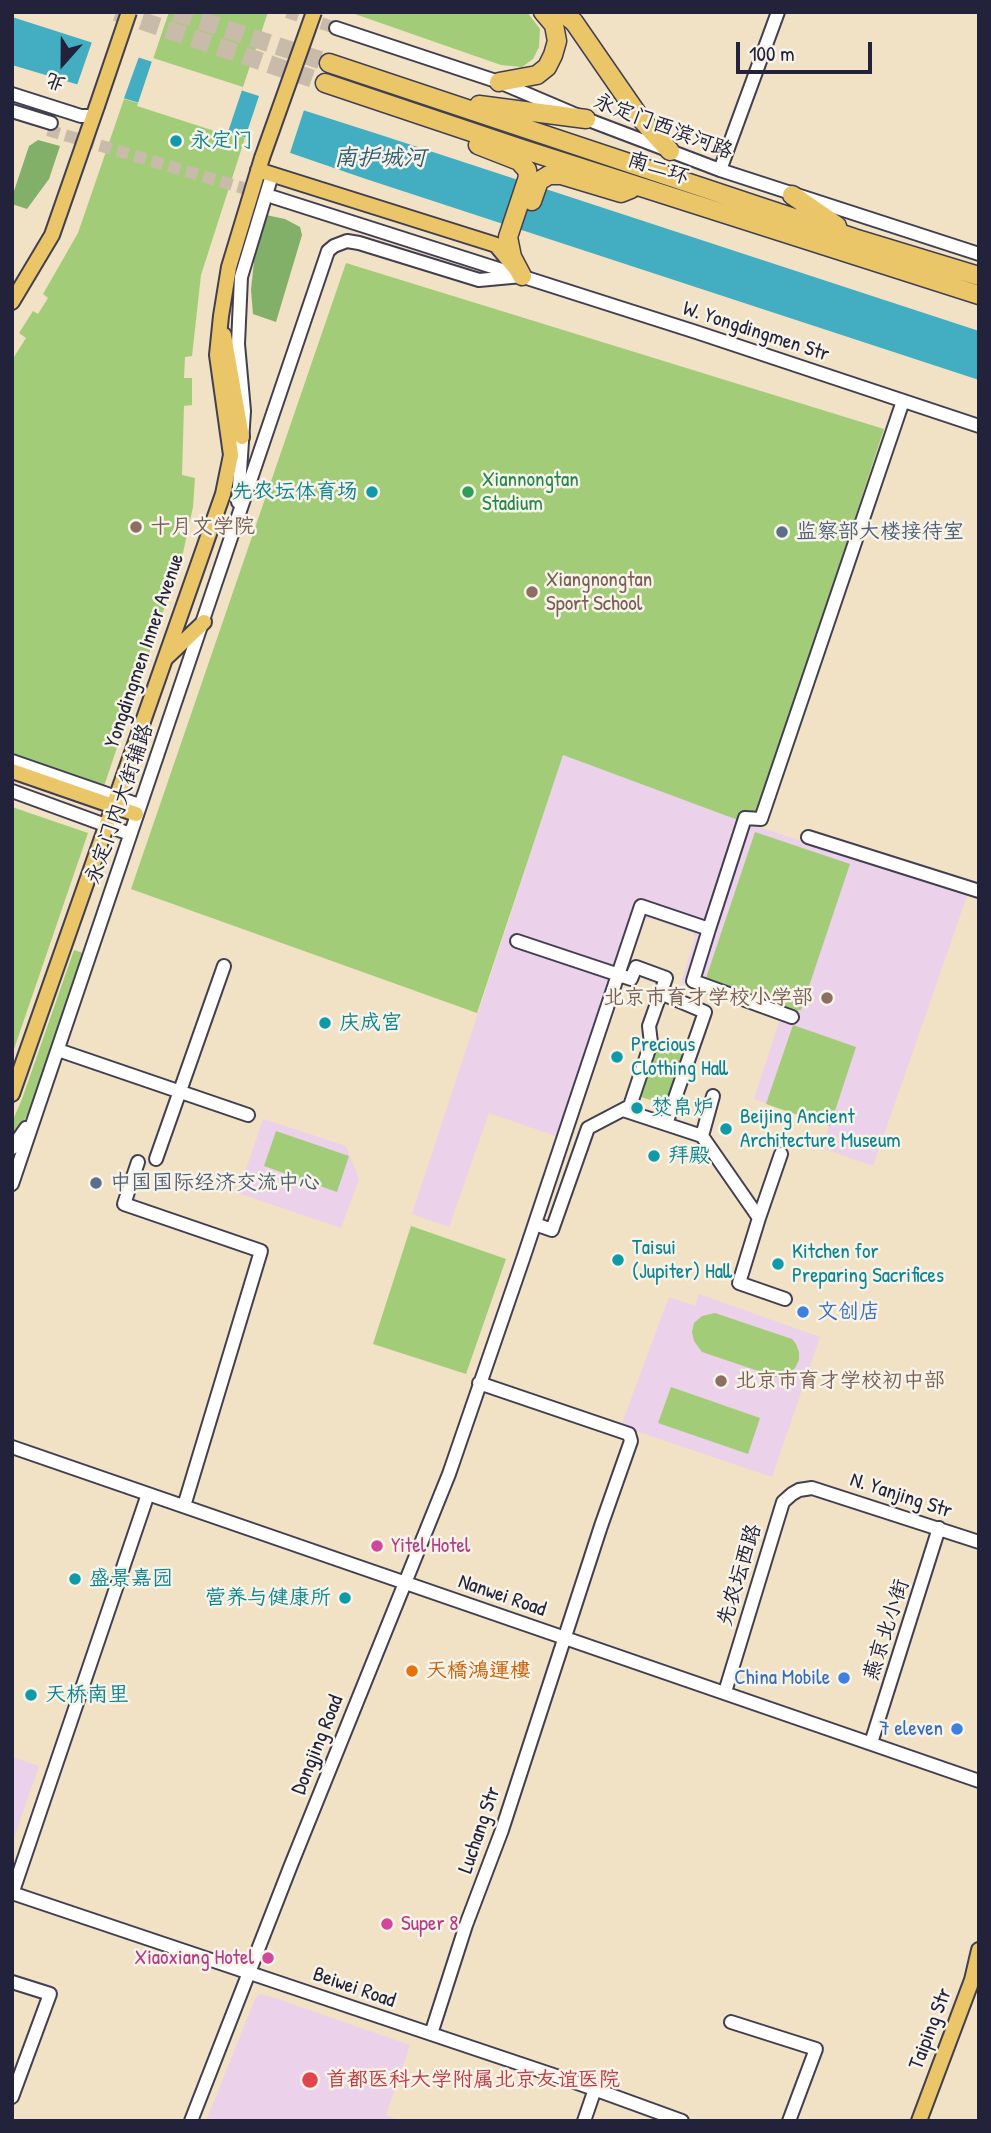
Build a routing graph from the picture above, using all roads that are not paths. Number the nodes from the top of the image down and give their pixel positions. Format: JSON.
{"nodes":[{"id":1,"x":129,"y":12,"type":"edge"},
{"id":2,"x":314,"y":12,"type":"edge"},
{"id":3,"x":543,"y":12,"type":"edge"},
{"id":4,"x":562,"y":12,"type":"edge"},
{"id":5,"x":778,"y":12,"type":"edge"},
{"id":6,"x":336,"y":28,"type":"tunnel mouth"},
{"id":7,"x":329,"y":63,"type":"tunnel mouth"},
{"id":8,"x":499,"y":82,"type":"junction"},
{"id":9,"x":325,"y":83,"type":"tunnel mouth"},
{"id":10,"x":12,"y":94,"type":"edge"},
{"id":11,"x":440,"y":100,"type":"junction"},
{"id":12,"x":12,"y":111,"type":"edge"},
{"id":13,"x":95,"y":111,"type":"junction"},
{"id":14,"x":431,"y":117,"type":"junction"},
{"id":15,"x":12,"y":118,"type":"edge"},
{"id":16,"x":586,"y":119,"type":"junction"},
{"id":17,"x":670,"y":151,"type":"junction"},
{"id":18,"x":264,"y":168,"type":"junction"},
{"id":19,"x":720,"y":170,"type":"junction"},
{"id":20,"x":533,"y":179,"type":"junction"},
{"id":21,"x":639,"y":187,"type":"junction"},
{"id":22,"x":274,"y":194,"type":"tunnel mouth"},
{"id":23,"x":792,"y":195,"type":"junction"},
{"id":24,"x":854,"y":238,"type":"junction"},
{"id":25,"x":508,"y":241,"type":"junction"},
{"id":26,"x":979,"y":254,"type":"edge"},
{"id":27,"x":522,"y":275,"type":"junction"},
{"id":28,"x":979,"y":276,"type":"edge"},
{"id":29,"x":979,"y":295,"type":"edge"},
{"id":30,"x":12,"y":302,"type":"edge"},
{"id":31,"x":220,"y":316,"type":"junction"},
{"id":32,"x":903,"y":401,"type":"junction"},
{"id":33,"x":979,"y":426,"type":"edge"},
{"id":34,"x":243,"y":437,"type":"junction"},
{"id":35,"x":237,"y":518,"type":"junction"},
{"id":36,"x":204,"y":622,"type":"junction"},
{"id":37,"x":163,"y":662,"type":"junction"},
{"id":38,"x":12,"y":761,"type":"edge"},
{"id":39,"x":12,"y":771,"type":"edge"},
{"id":40,"x":12,"y":779,"type":"edge"},
{"id":41,"x":12,"y":792,"type":"edge"},
{"id":42,"x":112,"y":811,"type":"junction"},
{"id":43,"x":135,"y":819,"type":"junction"},
{"id":44,"x":808,"y":837,"type":"dead end"},
{"id":45,"x":979,"y":891,"type":"edge"},
{"id":46,"x":709,"y":929,"type":"junction"},
{"id":47,"x":517,"y":941,"type":"dead end"},
{"id":48,"x":224,"y":967,"type":"dead end"},
{"id":49,"x":618,"y":975,"type":"junction"},
{"id":50,"x":660,"y":993,"type":"junction"},
{"id":51,"x":792,"y":1017,"type":"dead end"},
{"id":52,"x":58,"y":1050,"type":"junction"},
{"id":53,"x":179,"y":1091,"type":"junction"},
{"id":54,"x":12,"y":1094,"type":"edge"},
{"id":55,"x":713,"y":1096,"type":"dead end"},
{"id":56,"x":40,"y":1102,"type":"junction"},
{"id":57,"x":623,"y":1110,"type":"junction"},
{"id":58,"x":248,"y":1115,"type":"dead end"},
{"id":59,"x":666,"y":1124,"type":"junction"},
{"id":60,"x":702,"y":1136,"type":"junction"},
{"id":61,"x":12,"y":1148,"type":"edge"},
{"id":62,"x":781,"y":1154,"type":"dead end"},
{"id":63,"x":156,"y":1159,"type":"dead end"},
{"id":64,"x":138,"y":1162,"type":"dead end"},
{"id":65,"x":12,"y":1184,"type":"edge"},
{"id":66,"x":759,"y":1218,"type":"junction"},
{"id":67,"x":535,"y":1224,"type":"junction"},
{"id":68,"x":785,"y":1299,"type":"dead end"},
{"id":69,"x":479,"y":1383,"type":"junction"},
{"id":70,"x":12,"y":1447,"type":"edge"},
{"id":71,"x":812,"y":1488,"type":"joint"},
{"id":72,"x":148,"y":1494,"type":"junction"},
{"id":73,"x":184,"y":1506,"type":"junction"},
{"id":74,"x":939,"y":1528,"type":"junction"},
{"id":75,"x":979,"y":1542,"type":"edge"},
{"id":76,"x":406,"y":1583,"type":"junction"},
{"id":77,"x":564,"y":1638,"type":"junction"},
{"id":78,"x":725,"y":1692,"type":"junction"},
{"id":79,"x":871,"y":1743,"type":"junction"},
{"id":80,"x":979,"y":1781,"type":"edge"},
{"id":81,"x":12,"y":1893,"type":"edge"},
{"id":82,"x":979,"y":1950,"type":"edge"},
{"id":83,"x":248,"y":1973,"type":"junction"},
{"id":84,"x":975,"y":1975,"type":"edge"},
{"id":85,"x":12,"y":1982,"type":"edge"},
{"id":86,"x":731,"y":2022,"type":"dead end"},
{"id":87,"x":431,"y":2034,"type":"junction"},
{"id":88,"x":595,"y":2089,"type":"junction"},
{"id":89,"x":12,"y":2097,"type":"edge"},
{"id":90,"x":191,"y":2121,"type":"edge"},
{"id":91,"x":584,"y":2121,"type":"edge"},
{"id":92,"x":682,"y":2121,"type":"edge"},
{"id":93,"x":789,"y":2121,"type":"edge"},
{"id":94,"x":919,"y":2121,"type":"edge"}],
"edges":[{"from":1,"to":13,"type":"main road","bridge":true},
{"from":2,"to":18,"type":"main road","name":"Yongdingmen Inner Avenue","bridge":true},
{"from":3,"to":8,"type":"highway"},
{"from":4,"to":17,"type":"highway"},
{"from":5,"to":19,"type":"street"},
{"from":6,"to":8,"type":"street","name":"永定门西滨河路"},
{"from":7,"to":11,"type":"highway","name":"南二环"},
{"from":8,"to":16,"type":"street","name":"永定门西滨河路"},
{"from":9,"to":14,"type":"highway","name":"南二环"},
{"from":10,"to":13,"type":"street"},
{"from":11,"to":16,"type":"highway"},
{"from":11,"to":24,"type":"highway","name":"南二环"},
{"from":12,"to":15,"type":"street"},
{"from":13,"to":30,"type":"main road"},
{"from":14,"to":20,"type":"highway"},
{"from":14,"to":21,"type":"highway","name":"南二环"},
{"from":16,"to":17,"type":"street","name":"永定门西滨河路"},
{"from":17,"to":19,"type":"street","name":"永定门西滨河路"},
{"from":18,"to":25,"type":"main road"},
{"from":18,"to":31,"type":"main road","name":"Yongdingmen Inner Avenue"},
{"from":18,"to":34,"type":"street"},
{"from":19,"to":23,"type":"street","name":"永定门西滨河路"},
{"from":20,"to":21,"type":"highway"},
{"from":20,"to":25,"type":"highway"},
{"from":21,"to":29,"type":"highway","name":"南二环"},
{"from":22,"to":27,"type":"street","name":"W. Yongdingmen Str"},
{"from":23,"to":24,"type":"highway"},
{"from":23,"to":26,"type":"street","name":"永定门西滨河路"},
{"from":24,"to":28,"type":"highway","name":"南二环"},
{"from":25,"to":27,"type":"highway"},
{"from":27,"to":32,"type":"street","name":"W. Yongdingmen Str"},
{"from":27,"to":35,"type":"street"},
{"from":31,"to":34,"type":"main road"},
{"from":31,"to":37,"type":"main road","name":"Yongdingmen Inner Avenue"},
{"from":32,"to":33,"type":"street","name":"W. Yongdingmen Str"},
{"from":32,"to":46,"type":"street"},
{"from":34,"to":35,"type":"street"},
{"from":35,"to":36,"type":"street","name":"永定门内大街辅路"},
{"from":36,"to":37,"type":"main road"},
{"from":36,"to":43,"type":"street","name":"永定门内大街辅路"},
{"from":37,"to":42,"type":"main road","name":"Yongdingmen Inner Avenue"},
{"from":38,"to":42,"type":"street"},
{"from":39,"to":42,"type":"main road"},
{"from":40,"to":42,"type":"main road"},
{"from":41,"to":42,"type":"street"},
{"from":42,"to":43,"type":"main road"},
{"from":42,"to":54,"type":"main road","name":"Yongdingmen Inner Avenue"},
{"from":43,"to":52,"type":"street","name":"永定门内大街辅路"},
{"from":44,"to":45,"type":"street"},
{"from":46,"to":49,"type":"street","name":"Dongjing Road"},
{"from":46,"to":51,"type":"street"},
{"from":47,"to":49,"type":"street"},
{"from":48,"to":53,"type":"street"},
{"from":49,"to":50,"type":"street"},
{"from":49,"to":67,"type":"street","name":"Dongjing Road"},
{"from":50,"to":57,"type":"street"},
{"from":50,"to":59,"type":"street"},
{"from":52,"to":53,"type":"street"},
{"from":52,"to":56,"type":"street","name":"永定门内大街辅路"},
{"from":53,"to":58,"type":"street"},
{"from":53,"to":63,"type":"street"},
{"from":55,"to":60,"type":"street"},
{"from":56,"to":61,"type":"street"},
{"from":56,"to":65,"type":"street"},
{"from":57,"to":59,"type":"street"},
{"from":57,"to":67,"type":"street"},
{"from":59,"to":60,"type":"street"},
{"from":60,"to":66,"type":"street"},
{"from":62,"to":66,"type":"street"},
{"from":64,"to":73,"type":"street"},
{"from":66,"to":68,"type":"street"},
{"from":67,"to":69,"type":"street","name":"Dongjing Road"},
{"from":69,"to":76,"type":"street","name":"Dongjing Road"},
{"from":69,"to":77,"type":"street","name":"Luchang Str"},
{"from":70,"to":72,"type":"street","name":"Nanwei Road"},
{"from":71,"to":74,"type":"street","name":"N. Yanjing Str"},
{"from":71,"to":78,"type":"street","name":"先农坛西路"},
{"from":72,"to":73,"type":"street","name":"Nanwei Road"},
{"from":72,"to":81,"type":"street"},
{"from":73,"to":76,"type":"street","name":"Nanwei Road"},
{"from":74,"to":75,"type":"street","name":"N. Yanjing Str"},
{"from":74,"to":79,"type":"street","name":"燕京北小街"},
{"from":76,"to":77,"type":"street","name":"Nanwei Road"},
{"from":76,"to":83,"type":"street","name":"Dongjing Road"},
{"from":77,"to":78,"type":"street","name":"Nanwei Road"},
{"from":77,"to":87,"type":"street","name":"Luchang Str"},
{"from":78,"to":79,"type":"street","name":"Nanwei Road"},
{"from":79,"to":80,"type":"street","name":"Nanwei Road"},
{"from":81,"to":83,"type":"street","name":"Beiwei Road"},
{"from":82,"to":84,"type":"main road","name":"Taiping Str"},
{"from":83,"to":87,"type":"street","name":"Beiwei Road"},
{"from":83,"to":90,"type":"street","name":"Dongjing Road"},
{"from":84,"to":94,"type":"main road","name":"Taiping Str"},
{"from":85,"to":89,"type":"street"},
{"from":86,"to":93,"type":"street"},
{"from":87,"to":88,"type":"street","name":"Beiwei Road"},
{"from":88,"to":91,"type":"street"},
{"from":88,"to":92,"type":"street","name":"Beiwei Road"}]}
